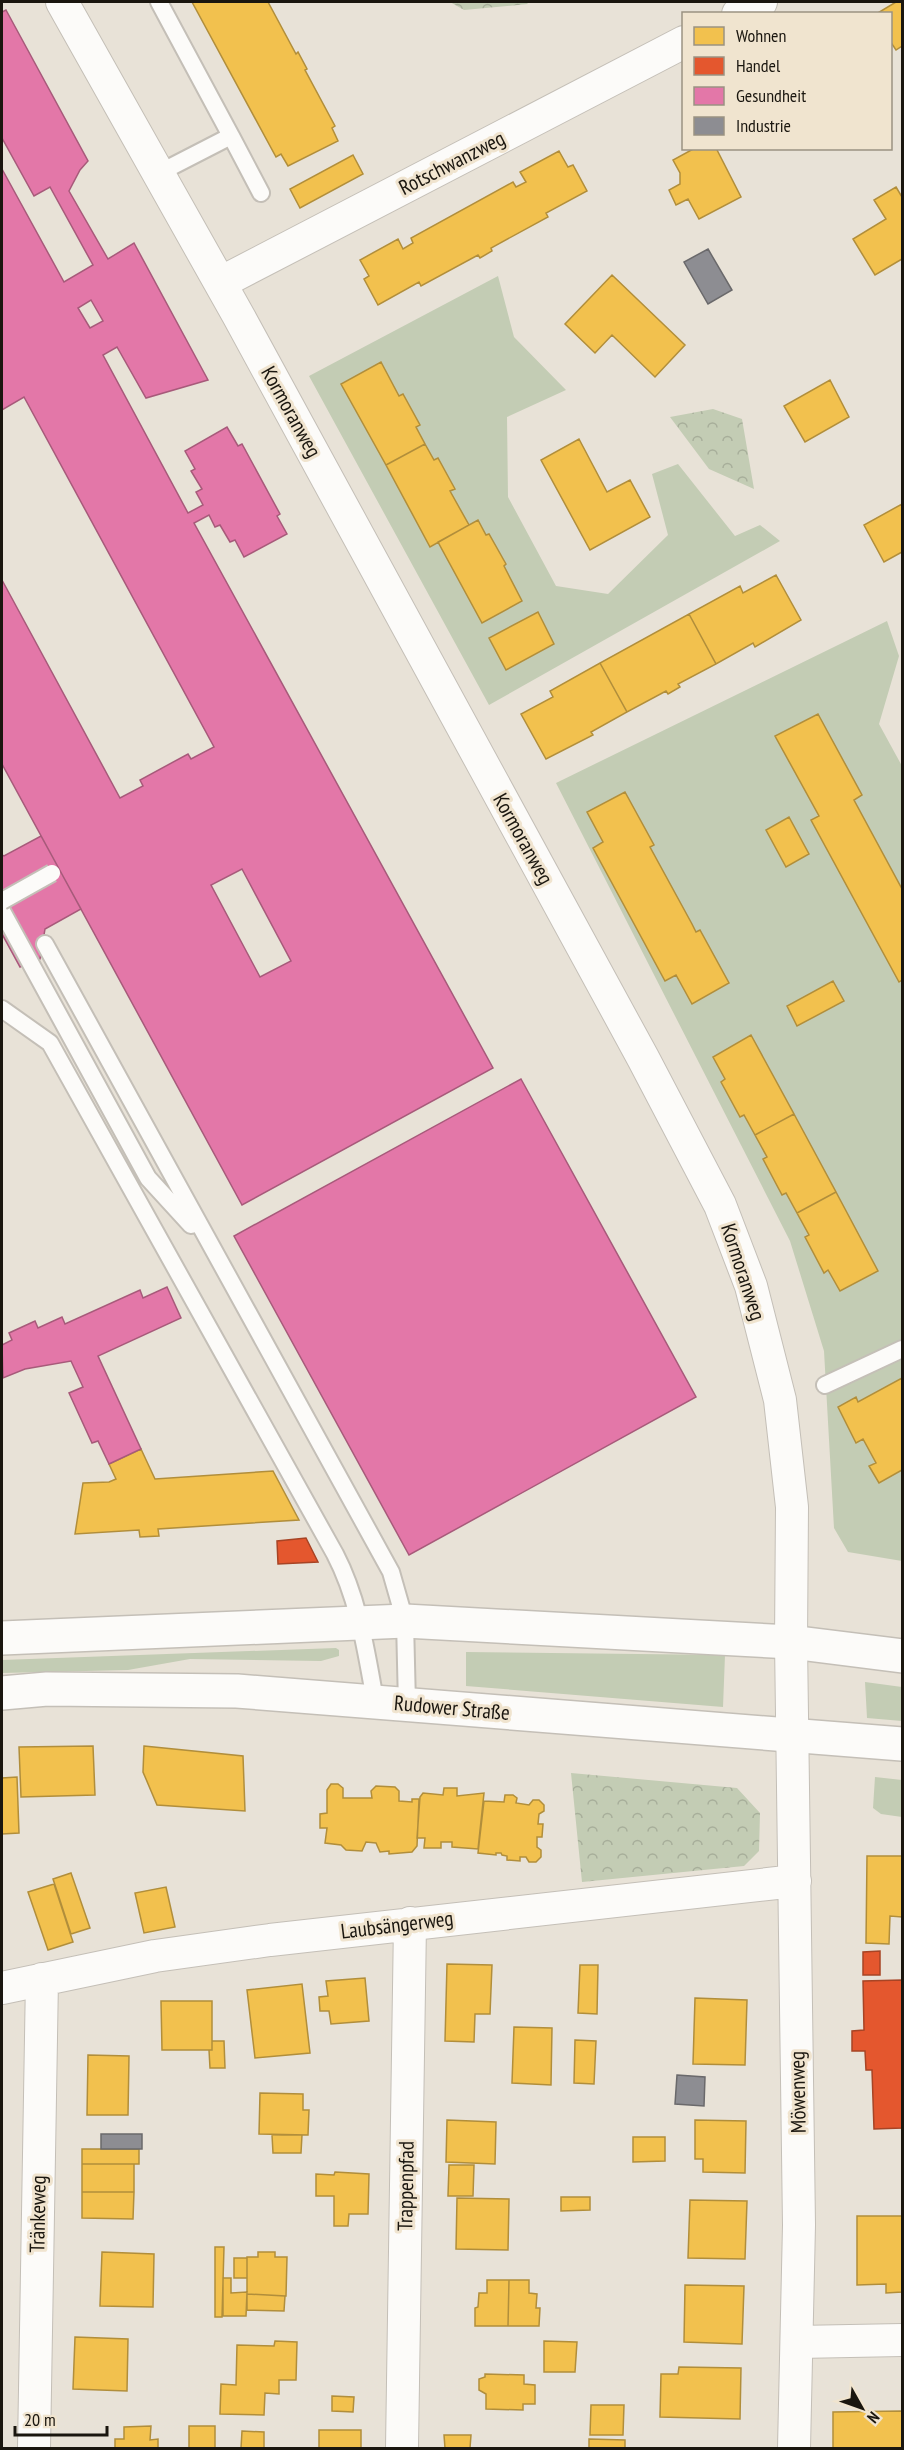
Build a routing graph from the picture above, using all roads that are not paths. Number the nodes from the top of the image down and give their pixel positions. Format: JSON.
{"nodes":[{"id":1,"x":62,"y":2,"type":"edge"},
{"id":2,"x":159,"y":2,"type":"edge"},
{"id":3,"x":761,"y":2,"type":"edge"},
{"id":4,"x":742,"y":12,"type":"edge"},
{"id":5,"x":682,"y":43,"type":"edge"},
{"id":6,"x":231,"y":136,"type":"junction"},
{"id":7,"x":159,"y":173,"type":"junction"},
{"id":8,"x":261,"y":193,"type":"dead end"},
{"id":9,"x":220,"y":283,"type":"junction"},
{"id":10,"x":52,"y":873,"type":"dead end"},
{"id":11,"x":2,"y":901,"type":"edge"},
{"id":12,"x":2,"y":911,"type":"edge"},
{"id":13,"x":45,"y":944,"type":"dead end"},
{"id":14,"x":2,"y":1009,"type":"edge"},
{"id":15,"x":210,"y":1246,"type":"junction"},
{"id":16,"x":903,"y":1349,"type":"edge"},
{"id":17,"x":825,"y":1385,"type":"dead end"},
{"id":18,"x":405,"y":1621,"type":"junction"},
{"id":19,"x":360,"y":1622,"type":"junction"},
{"id":20,"x":2,"y":1638,"type":"edge"},
{"id":21,"x":791,"y":1642,"type":"junction"},
{"id":22,"x":903,"y":1656,"type":"edge"},
{"id":23,"x":2,"y":1693,"type":"edge"},
{"id":24,"x":391,"y":1703,"type":"junction"},
{"id":25,"x":793,"y":1736,"type":"junction"},
{"id":26,"x":903,"y":1744,"type":"edge"},
{"id":27,"x":795,"y":1881,"type":"junction"},
{"id":28,"x":410,"y":1923,"type":"junction"},
{"id":29,"x":42,"y":1979,"type":"junction"},
{"id":30,"x":2,"y":1988,"type":"edge"},
{"id":31,"x":903,"y":2340,"type":"edge"},
{"id":32,"x":798,"y":2342,"type":"junction"},
{"id":33,"x":34,"y":2448,"type":"edge"},
{"id":34,"x":402,"y":2448,"type":"edge"},
{"id":35,"x":794,"y":2448,"type":"edge"}],
"edges":[{"from":1,"to":7,"type":"street","name":"Kormoranweg"},
{"from":2,"to":6,"type":"lane"},
{"from":3,"to":4,"type":"street"},
{"from":5,"to":9,"type":"street","name":"Rotschwanzweg"},
{"from":6,"to":7,"type":"lane"},
{"from":6,"to":8,"type":"lane"},
{"from":7,"to":9,"type":"street","name":"Kormoranweg"},
{"from":9,"to":21,"type":"street","name":"Kormoranweg"},
{"from":10,"to":11,"type":"lane","bridge":true},
{"from":12,"to":15,"type":"lane"},
{"from":13,"to":15,"type":"lane"},
{"from":14,"to":19,"type":"lane"},
{"from":15,"to":18,"type":"lane"},
{"from":16,"to":17,"type":"lane"},
{"from":18,"to":19,"type":"main road"},
{"from":18,"to":21,"type":"main road"},
{"from":18,"to":24,"type":"lane"},
{"from":19,"to":20,"type":"main road"},
{"from":19,"to":24,"type":"lane"},
{"from":21,"to":22,"type":"main road"},
{"from":21,"to":25,"type":"street","name":"Kormoranweg"},
{"from":23,"to":24,"type":"main road","name":"Rudower Straße"},
{"from":24,"to":25,"type":"main road","name":"Rudower Straße"},
{"from":25,"to":26,"type":"main road","name":"Rudower Straße"},
{"from":25,"to":27,"type":"street","name":"Möwenweg"},
{"from":27,"to":28,"type":"street","name":"Laubsängerweg"},
{"from":27,"to":32,"type":"street","name":"Möwenweg"},
{"from":28,"to":29,"type":"street","name":"Laubsängerweg"},
{"from":28,"to":34,"type":"street","name":"Trappenpfad"},
{"from":29,"to":30,"type":"street","name":"Laubsängerweg"},
{"from":29,"to":33,"type":"street","name":"Tränkeweg"},
{"from":31,"to":32,"type":"street"},
{"from":32,"to":35,"type":"street","name":"Möwenweg"}]}
